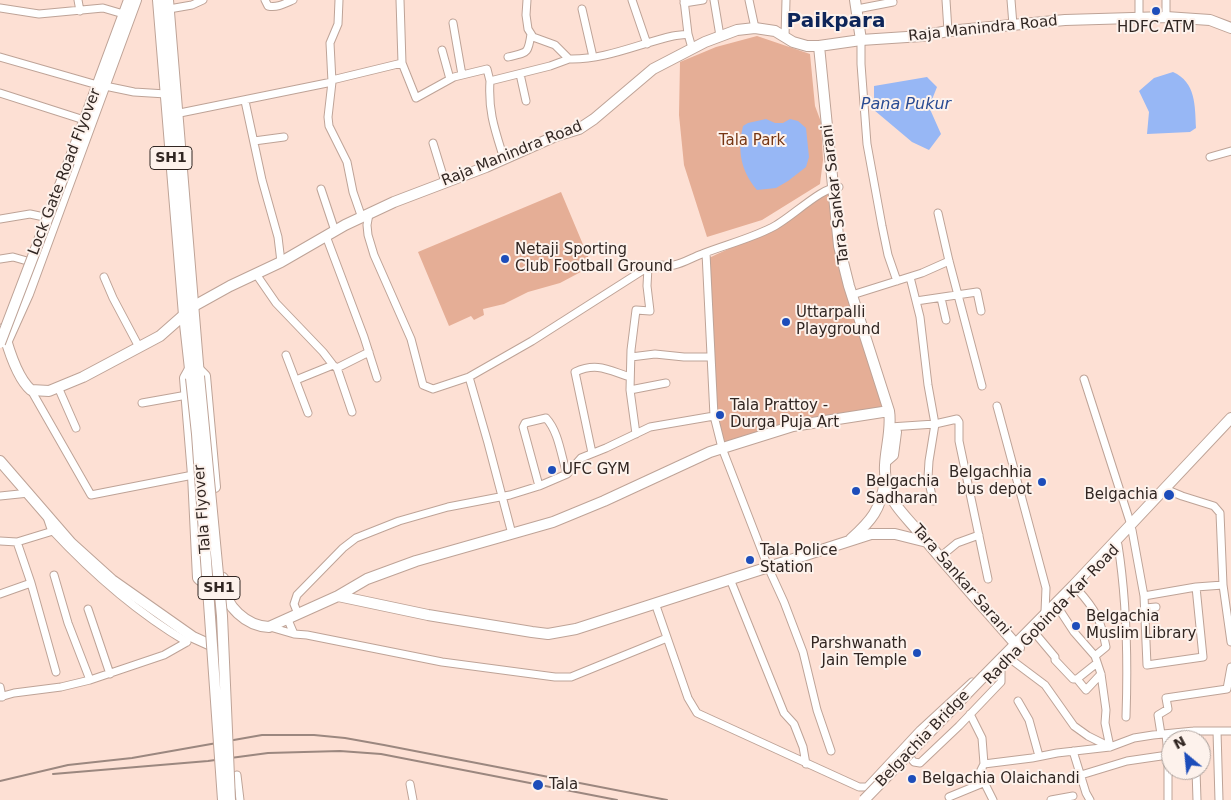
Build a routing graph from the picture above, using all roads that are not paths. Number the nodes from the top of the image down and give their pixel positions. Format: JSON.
{"nodes":[{"id":1,"x":78,"y":0,"type":"edge"},
{"id":2,"x":124,"y":0,"type":"edge"},
{"id":3,"x":129,"y":0,"type":"edge"},
{"id":4,"x":136,"y":0,"type":"edge"},
{"id":5,"x":158,"y":0,"type":"edge"},
{"id":6,"x":203,"y":0,"type":"edge"},
{"id":7,"x":265,"y":0,"type":"edge"},
{"id":8,"x":293,"y":0,"type":"edge"},
{"id":9,"x":339,"y":0,"type":"edge"},
{"id":10,"x":400,"y":0,"type":"edge"},
{"id":11,"x":527,"y":0,"type":"edge"},
{"id":12,"x":632,"y":0,"type":"edge"},
{"id":13,"x":703,"y":0,"type":"edge"},
{"id":14,"x":714,"y":0,"type":"edge"},
{"id":15,"x":749,"y":0,"type":"edge"},
{"id":16,"x":786,"y":0,"type":"edge"},
{"id":17,"x":946,"y":0,"type":"edge"},
{"id":18,"x":1011,"y":0,"type":"edge"},
{"id":19,"x":1139,"y":0,"type":"edge"},
{"id":20,"x":1166,"y":0,"type":"edge"},
{"id":21,"x":684,"y":2,"type":"edge"},
{"id":22,"x":893,"y":2,"type":"dead end"},
{"id":23,"x":168,"y":5,"type":"edge"},
{"id":24,"x":856,"y":5,"type":"edge"},
{"id":25,"x":0,"y":8,"type":"edge"},
{"id":26,"x":582,"y":9,"type":"dead end"},
{"id":27,"x":80,"y":11,"type":"junction"},
{"id":28,"x":120,"y":13,"type":"junction"},
{"id":29,"x":1166,"y":17,"type":"junction"},
{"id":30,"x":1139,"y":18,"type":"junction"},
{"id":31,"x":453,"y":23,"type":"dead end"},
{"id":32,"x":1013,"y":25,"type":"junction"},
{"id":33,"x":755,"y":28,"type":"junction"},
{"id":34,"x":1231,"y":28,"type":"edge"},
{"id":35,"x":948,"y":31,"type":"junction"},
{"id":36,"x":531,"y":34,"type":"junction"},
{"id":37,"x":688,"y":34,"type":"junction"},
{"id":38,"x":720,"y":36,"type":"junction"},
{"id":39,"x":785,"y":36,"type":"junction"},
{"id":40,"x":861,"y":40,"type":"junction"},
{"id":41,"x":647,"y":44,"type":"junction"},
{"id":42,"x":822,"y":46,"type":"junction"},
{"id":43,"x":692,"y":48,"type":"junction"},
{"id":44,"x":442,"y":50,"type":"dead end"},
{"id":45,"x":0,"y":57,"type":"edge"},
{"id":46,"x":508,"y":57,"type":"dead end"},
{"id":47,"x":593,"y":58,"type":"junction"},
{"id":48,"x":569,"y":59,"type":"junction"},
{"id":49,"x":402,"y":63,"type":"junction"},
{"id":50,"x":520,"y":74,"type":"junction"},
{"id":51,"x":462,"y":75,"type":"junction"},
{"id":52,"x":450,"y":79,"type":"junction"},
{"id":53,"x":332,"y":81,"type":"junction"},
{"id":54,"x":490,"y":81,"type":"junction"},
{"id":55,"x":100,"y":85,"type":"junction"},
{"id":56,"x":0,"y":93,"type":"edge"},
{"id":57,"x":166,"y":94,"type":"junction"},
{"id":58,"x":245,"y":101,"type":"junction"},
{"id":59,"x":526,"y":101,"type":"dead end"},
{"id":60,"x":172,"y":114,"type":"junction"},
{"id":61,"x":81,"y":119,"type":"junction"},
{"id":62,"x":284,"y":137,"type":"dead end"},
{"id":63,"x":254,"y":142,"type":"junction"},
{"id":64,"x":433,"y":143,"type":"dead end"},
{"id":65,"x":1231,"y":151,"type":"edge"},
{"id":66,"x":1210,"y":156,"type":"dead end"},
{"id":67,"x":504,"y":159,"type":"junction"},
{"id":68,"x":445,"y":182,"type":"junction"},
{"id":69,"x":836,"y":186,"type":"junction"},
{"id":70,"x":321,"y":189,"type":"dead end"},
{"id":71,"x":938,"y":213,"type":"dead end"},
{"id":72,"x":44,"y":216,"type":"junction"},
{"id":73,"x":366,"y":216,"type":"junction"},
{"id":74,"x":0,"y":219,"type":"edge"},
{"id":75,"x":330,"y":234,"type":"junction"},
{"id":76,"x":706,"y":253,"type":"junction"},
{"id":77,"x":0,"y":259,"type":"edge"},
{"id":78,"x":27,"y":261,"type":"junction"},
{"id":79,"x":948,"y":261,"type":"junction"},
{"id":80,"x":281,"y":262,"type":"junction"},
{"id":81,"x":648,"y":266,"type":"junction"},
{"id":82,"x":256,"y":274,"type":"junction"},
{"id":83,"x":104,"y":276,"type":"dead end"},
{"id":84,"x":910,"y":277,"type":"junction"},
{"id":85,"x":898,"y":281,"type":"junction"},
{"id":86,"x":854,"y":295,"type":"junction"},
{"id":87,"x":958,"y":296,"type":"junction"},
{"id":88,"x":941,"y":298,"type":"junction"},
{"id":89,"x":916,"y":301,"type":"junction"},
{"id":90,"x":194,"y":306,"type":"junction"},
{"id":91,"x":981,"y":311,"type":"dead end"},
{"id":92,"x":184,"y":315,"type":"junction"},
{"id":93,"x":946,"y":320,"type":"dead end"},
{"id":94,"x":3,"y":343,"type":"edge"},
{"id":95,"x":139,"y":347,"type":"junction"},
{"id":96,"x":369,"y":352,"type":"junction"},
{"id":97,"x":286,"y":355,"type":"dead end"},
{"id":98,"x":631,"y":357,"type":"junction"},
{"id":99,"x":711,"y":357,"type":"junction"},
{"id":100,"x":335,"y":366,"type":"junction"},
{"id":101,"x":195,"y":373,"type":"junction"},
{"id":102,"x":468,"y":377,"type":"junction"},
{"id":103,"x":630,"y":377,"type":"junction"},
{"id":104,"x":377,"y":378,"type":"dead end"},
{"id":105,"x":1084,"y":379,"type":"dead end"},
{"id":106,"x":296,"y":380,"type":"junction"},
{"id":107,"x":666,"y":384,"type":"dead end"},
{"id":108,"x":982,"y":386,"type":"dead end"},
{"id":109,"x":58,"y":387,"type":"junction"},
{"id":110,"x":31,"y":390,"type":"junction"},
{"id":111,"x":630,"y":390,"type":"junction"},
{"id":112,"x":187,"y":395,"type":"junction"},
{"id":113,"x":142,"y":403,"type":"dead end"},
{"id":114,"x":996,"y":406,"type":"dead end"},
{"id":115,"x":889,"y":411,"type":"junction"},
{"id":116,"x":352,"y":412,"type":"dead end"},
{"id":117,"x":308,"y":413,"type":"dead end"},
{"id":118,"x":714,"y":416,"type":"junction"},
{"id":119,"x":1231,"y":418,"type":"edge"},
{"id":120,"x":935,"y":424,"type":"junction"},
{"id":121,"x":894,"y":426,"type":"junction"},
{"id":122,"x":76,"y":428,"type":"dead end"},
{"id":123,"x":1231,"y":428,"type":"edge"},
{"id":124,"x":636,"y":434,"type":"junction"},
{"id":125,"x":722,"y":448,"type":"junction"},
{"id":126,"x":592,"y":453,"type":"junction"},
{"id":127,"x":0,"y":461,"type":"edge"},
{"id":128,"x":567,"y":474,"type":"junction"},
{"id":129,"x":193,"y":475,"type":"junction"},
{"id":130,"x":886,"y":479,"type":"junction"},
{"id":131,"x":539,"y":486,"type":"junction"},
{"id":132,"x":1167,"y":490,"type":"junction"},
{"id":133,"x":29,"y":493,"type":"junction"},
{"id":134,"x":0,"y":496,"type":"edge"},
{"id":135,"x":502,"y":497,"type":"junction"},
{"id":136,"x":933,"y":501,"type":"dead end"},
{"id":137,"x":54,"y":528,"type":"junction"},
{"id":138,"x":1131,"y":528,"type":"junction"},
{"id":139,"x":512,"y":534,"type":"junction"},
{"id":140,"x":979,"y":536,"type":"junction"},
{"id":141,"x":0,"y":541,"type":"edge"},
{"id":142,"x":17,"y":542,"type":"junction"},
{"id":143,"x":846,"y":542,"type":"junction"},
{"id":144,"x":927,"y":542,"type":"junction"},
{"id":145,"x":1118,"y":545,"type":"junction"},
{"id":146,"x":940,"y":557,"type":"junction"},
{"id":147,"x":768,"y":567,"type":"junction"},
{"id":148,"x":54,"y":575,"type":"dead end"},
{"id":149,"x":223,"y":578,"type":"junction"},
{"id":150,"x":730,"y":579,"type":"junction"},
{"id":151,"x":988,"y":579,"type":"dead end"},
{"id":152,"x":31,"y":583,"type":"junction"},
{"id":153,"x":1222,"y":585,"type":"junction"},
{"id":154,"x":1196,"y":587,"type":"junction"},
{"id":155,"x":1077,"y":590,"type":"junction"},
{"id":156,"x":0,"y":594,"type":"edge"},
{"id":157,"x":338,"y":596,"type":"junction"},
{"id":158,"x":1144,"y":596,"type":"junction"},
{"id":159,"x":1228,"y":599,"type":"edge"},
{"id":160,"x":656,"y":603,"type":"junction"},
{"id":161,"x":1057,"y":605,"type":"junction"},
{"id":162,"x":1156,"y":607,"type":"dead end"},
{"id":163,"x":88,"y":608,"type":"dead end"},
{"id":164,"x":1145,"y":608,"type":"junction"},
{"id":165,"x":298,"y":614,"type":"junction"},
{"id":166,"x":1047,"y":615,"type":"junction"},
{"id":167,"x":288,"y":620,"type":"junction"},
{"id":168,"x":269,"y":627,"type":"junction"},
{"id":169,"x":1034,"y":632,"type":"junction"},
{"id":170,"x":294,"y":634,"type":"junction"},
{"id":171,"x":667,"y":638,"type":"junction"},
{"id":172,"x":1231,"y":642,"type":"edge"},
{"id":173,"x":1017,"y":645,"type":"junction"},
{"id":174,"x":213,"y":646,"type":"junction"},
{"id":175,"x":1007,"y":656,"type":"junction"},
{"id":176,"x":1096,"y":660,"type":"junction"},
{"id":177,"x":1231,"y":667,"type":"edge"},
{"id":178,"x":1001,"y":668,"type":"junction"},
{"id":179,"x":56,"y":672,"type":"dead end"},
{"id":180,"x":110,"y":674,"type":"junction"},
{"id":181,"x":1101,"y":674,"type":"junction"},
{"id":182,"x":985,"y":679,"type":"junction"},
{"id":183,"x":1077,"y":679,"type":"junction"},
{"id":184,"x":90,"y":680,"type":"junction"},
{"id":185,"x":0,"y":687,"type":"edge"},
{"id":186,"x":1,"y":697,"type":"edge"},
{"id":187,"x":1018,"y":702,"type":"dead end"},
{"id":188,"x":970,"y":714,"type":"junction"},
{"id":189,"x":1126,"y":717,"type":"dead end"},
{"id":190,"x":1163,"y":730,"type":"edge"},
{"id":191,"x":1211,"y":731,"type":"edge"},
{"id":192,"x":1217,"y":731,"type":"junction"},
{"id":193,"x":1231,"y":731,"type":"edge"},
{"id":194,"x":1161,"y":734,"type":"edge"},
{"id":195,"x":1110,"y":747,"type":"junction"},
{"id":196,"x":903,"y":748,"type":"junction"},
{"id":197,"x":1073,"y":751,"type":"junction"},
{"id":198,"x":831,"y":752,"type":"dead end"},
{"id":199,"x":1039,"y":756,"type":"junction"},
{"id":200,"x":1161,"y":756,"type":"edge"},
{"id":201,"x":806,"y":764,"type":"junction"},
{"id":202,"x":984,"y":764,"type":"junction"},
{"id":203,"x":237,"y":775,"type":"dead end"},
{"id":204,"x":1081,"y":775,"type":"junction"},
{"id":205,"x":1168,"y":780,"type":"edge"},
{"id":206,"x":1196,"y":780,"type":"edge"},
{"id":207,"x":983,"y":783,"type":"junction"},
{"id":208,"x":410,"y":784,"type":"dead end"},
{"id":209,"x":1073,"y":796,"type":"dead end"},
{"id":210,"x":949,"y":797,"type":"dead end"},
{"id":211,"x":223,"y":800,"type":"edge"},
{"id":212,"x":230,"y":800,"type":"edge"},
{"id":213,"x":240,"y":800,"type":"edge"},
{"id":214,"x":413,"y":800,"type":"edge"},
{"id":215,"x":864,"y":800,"type":"edge"},
{"id":216,"x":871,"y":800,"type":"edge"},
{"id":217,"x":992,"y":800,"type":"edge"},
{"id":218,"x":1051,"y":800,"type":"edge"},
{"id":219,"x":1090,"y":800,"type":"edge"},
{"id":220,"x":1168,"y":800,"type":"edge"},
{"id":221,"x":1197,"y":800,"type":"edge"},
{"id":222,"x":1219,"y":800,"type":"edge"}],
"edges":[{"from":1,"to":27,"type":"street"},
{"from":2,"to":28,"type":"street"},
{"from":3,"to":94,"type":"street","name":"Lock Gate Road Flyover","bridge":true},
{"from":4,"to":55,"type":"street"},
{"from":5,"to":57,"type":"street","number":"SH1"},
{"from":6,"to":23,"type":"street"},
{"from":7,"to":8,"type":"street"},
{"from":9,"to":53,"type":"street"},
{"from":10,"to":49,"type":"street"},
{"from":11,"to":36,"type":"street"},
{"from":12,"to":41,"type":"street"},
{"from":13,"to":21,"type":"street"},
{"from":14,"to":38,"type":"street"},
{"from":15,"to":33,"type":"street"},
{"from":16,"to":39,"type":"street"},
{"from":17,"to":35,"type":"street"},
{"from":18,"to":32,"type":"street"},
{"from":19,"to":30,"type":"street"},
{"from":20,"to":29,"type":"street"},
{"from":21,"to":37,"type":"street"},
{"from":22,"to":24,"type":"street"},
{"from":23,"to":60,"type":"street","number":"SH1"},
{"from":24,"to":40,"type":"street"},
{"from":25,"to":27,"type":"street"},
{"from":26,"to":47,"type":"street"},
{"from":27,"to":28,"type":"street"},
{"from":28,"to":55,"type":"street"},
{"from":29,"to":30,"type":"street","name":"Raja Manindra Road"},
{"from":29,"to":34,"type":"street","name":"Raja Manindra Road"},
{"from":30,"to":32,"type":"street","name":"Raja Manindra Road"},
{"from":31,"to":51,"type":"street"},
{"from":32,"to":35,"type":"street","name":"Raja Manindra Road"},
{"from":33,"to":38,"type":"street","name":"Raja Manindra Road"},
{"from":33,"to":39,"type":"street","name":"Raja Manindra Road"},
{"from":35,"to":40,"type":"street","name":"Raja Manindra Road"},
{"from":36,"to":46,"type":"street"},
{"from":36,"to":48,"type":"street"},
{"from":37,"to":41,"type":"street"},
{"from":37,"to":43,"type":"street"},
{"from":38,"to":43,"type":"street","name":"Raja Manindra Road"},
{"from":39,"to":42,"type":"street","name":"Raja Manindra Road"},
{"from":40,"to":42,"type":"street","name":"Raja Manindra Road"},
{"from":40,"to":85,"type":"street"},
{"from":41,"to":47,"type":"street"},
{"from":42,"to":69,"type":"street","name":"Tara Sankar Sarani"},
{"from":43,"to":67,"type":"street","name":"Raja Manindra Road"},
{"from":44,"to":52,"type":"street"},
{"from":45,"to":55,"type":"street"},
{"from":47,"to":48,"type":"street"},
{"from":48,"to":50,"type":"street"},
{"from":49,"to":52,"type":"street"},
{"from":49,"to":53,"type":"street"},
{"from":50,"to":54,"type":"street"},
{"from":50,"to":59,"type":"street"},
{"from":51,"to":52,"type":"street"},
{"from":51,"to":54,"type":"street"},
{"from":53,"to":58,"type":"street"},
{"from":53,"to":73,"type":"street"},
{"from":54,"to":67,"type":"street"},
{"from":55,"to":57,"type":"street"},
{"from":55,"to":61,"type":"street"},
{"from":55,"to":94,"type":"street"},
{"from":56,"to":61,"type":"street"},
{"from":57,"to":60,"type":"street","number":"SH1"},
{"from":58,"to":60,"type":"street"},
{"from":58,"to":63,"type":"street"},
{"from":60,"to":90,"type":"street","number":"SH1"},
{"from":60,"to":92,"type":"street","number":"SH1"},
{"from":61,"to":72,"type":"street"},
{"from":62,"to":63,"type":"street"},
{"from":63,"to":80,"type":"street"},
{"from":64,"to":68,"type":"street"},
{"from":65,"to":66,"type":"street"},
{"from":67,"to":68,"type":"street","name":"Raja Manindra Road"},
{"from":68,"to":73,"type":"street","name":"Raja Manindra Road"},
{"from":69,"to":76,"type":"street"},
{"from":69,"to":86,"type":"street","name":"Tara Sankar Sarani"},
{"from":70,"to":75,"type":"street"},
{"from":71,"to":79,"type":"street"},
{"from":72,"to":74,"type":"street"},
{"from":72,"to":78,"type":"street"},
{"from":73,"to":75,"type":"street","name":"Raja Manindra Road"},
{"from":73,"to":102,"type":"street"},
{"from":75,"to":80,"type":"street","name":"Raja Manindra Road"},
{"from":75,"to":96,"type":"street"},
{"from":76,"to":81,"type":"street"},
{"from":76,"to":99,"type":"street"},
{"from":77,"to":78,"type":"street"},
{"from":78,"to":94,"type":"street"},
{"from":79,"to":84,"type":"street"},
{"from":79,"to":87,"type":"street"},
{"from":80,"to":82,"type":"street","name":"Raja Manindra Road"},
{"from":81,"to":98,"type":"street"},
{"from":81,"to":102,"type":"street"},
{"from":82,"to":90,"type":"street","name":"Raja Manindra Road"},
{"from":82,"to":100,"type":"street"},
{"from":83,"to":95,"type":"street"},
{"from":84,"to":85,"type":"street"},
{"from":84,"to":89,"type":"street"},
{"from":85,"to":86,"type":"street"},
{"from":86,"to":115,"type":"street","name":"Tara Sankar Sarani"},
{"from":86,"to":121,"type":"street"},
{"from":87,"to":88,"type":"street"},
{"from":87,"to":91,"type":"street"},
{"from":87,"to":108,"type":"street"},
{"from":88,"to":89,"type":"street"},
{"from":88,"to":93,"type":"street"},
{"from":89,"to":120,"type":"street"},
{"from":90,"to":92,"type":"street","name":"Raja Manindra Road"},
{"from":90,"to":101,"type":"street","number":"SH1"},
{"from":92,"to":95,"type":"street","name":"Raja Manindra Road"},
{"from":92,"to":101,"type":"street","number":"SH1"},
{"from":94,"to":110,"type":"street"},
{"from":95,"to":109,"type":"street","name":"Raja Manindra Road"},
{"from":96,"to":100,"type":"street"},
{"from":96,"to":104,"type":"street"},
{"from":97,"to":106,"type":"street"},
{"from":98,"to":99,"type":"street"},
{"from":98,"to":103,"type":"street"},
{"from":99,"to":118,"type":"street"},
{"from":100,"to":106,"type":"street"},
{"from":100,"to":116,"type":"street"},
{"from":101,"to":112,"type":"street"},
{"from":101,"to":149,"type":"street"},
{"from":101,"to":174,"type":"street","name":"Tala Flyover","bridge":true},
{"from":101,"to":212,"type":"street","name":"Tala Flyover","number":"SH1","bridge":true},
{"from":102,"to":135,"type":"street"},
{"from":103,"to":111,"type":"street"},
{"from":103,"to":126,"type":"street"},
{"from":105,"to":138,"type":"street"},
{"from":106,"to":117,"type":"street"},
{"from":107,"to":111,"type":"street"},
{"from":109,"to":110,"type":"street","name":"Raja Manindra Road"},
{"from":109,"to":122,"type":"street"},
{"from":110,"to":129,"type":"street"},
{"from":111,"to":124,"type":"street"},
{"from":112,"to":113,"type":"street"},
{"from":112,"to":129,"type":"street"},
{"from":114,"to":166,"type":"street"},
{"from":115,"to":121,"type":"street","name":"Tara Sankar Sarani"},
{"from":115,"to":125,"type":"street"},
{"from":118,"to":124,"type":"street"},
{"from":118,"to":125,"type":"street"},
{"from":119,"to":132,"type":"street"},
{"from":120,"to":121,"type":"street"},
{"from":120,"to":136,"type":"street"},
{"from":120,"to":140,"type":"street"},
{"from":121,"to":130,"type":"street","name":"Tara Sankar Sarani"},
{"from":123,"to":132,"type":"street"},
{"from":124,"to":126,"type":"street"},
{"from":125,"to":139,"type":"street"},
{"from":125,"to":147,"type":"street"},
{"from":126,"to":128,"type":"street"},
{"from":127,"to":133,"type":"street"},
{"from":128,"to":131,"type":"street"},
{"from":128,"to":131,"type":"street"},
{"from":129,"to":149,"type":"street"},
{"from":130,"to":143,"type":"street"},
{"from":130,"to":144,"type":"street","name":"Tara Sankar Sarani"},
{"from":131,"to":135,"type":"street"},
{"from":132,"to":138,"type":"street"},
{"from":132,"to":153,"type":"street"},
{"from":133,"to":134,"type":"street"},
{"from":133,"to":137,"type":"street"},
{"from":135,"to":139,"type":"street"},
{"from":135,"to":165,"type":"street"},
{"from":137,"to":142,"type":"street"},
{"from":137,"to":174,"type":"street"},
{"from":137,"to":180,"type":"street"},
{"from":138,"to":145,"type":"street","name":"Radha Gobinda Kar Road"},
{"from":138,"to":158,"type":"street"},
{"from":138,"to":161,"type":"street"},
{"from":139,"to":157,"type":"street"},
{"from":140,"to":146,"type":"street"},
{"from":140,"to":151,"type":"street"},
{"from":141,"to":142,"type":"street"},
{"from":142,"to":152,"type":"street"},
{"from":143,"to":144,"type":"street"},
{"from":143,"to":147,"type":"street"},
{"from":144,"to":146,"type":"street","name":"Tara Sankar Sarani"},
{"from":145,"to":155,"type":"street","name":"Radha Gobinda Kar Road"},
{"from":145,"to":189,"type":"street"},
{"from":146,"to":173,"type":"street","name":"Tara Sankar Sarani"},
{"from":147,"to":150,"type":"street"},
{"from":147,"to":198,"type":"street"},
{"from":148,"to":184,"type":"street"},
{"from":149,"to":168,"type":"street"},
{"from":150,"to":160,"type":"street"},
{"from":150,"to":201,"type":"street"},
{"from":152,"to":156,"type":"street"},
{"from":152,"to":179,"type":"street"},
{"from":153,"to":154,"type":"street"},
{"from":153,"to":159,"type":"street"},
{"from":154,"to":158,"type":"street"},
{"from":154,"to":164,"type":"street"},
{"from":155,"to":161,"type":"street","name":"Radha Gobinda Kar Road"},
{"from":155,"to":176,"type":"street"},
{"from":157,"to":160,"type":"street"},
{"from":157,"to":165,"type":"street"},
{"from":158,"to":164,"type":"street"},
{"from":159,"to":172,"type":"street"},
{"from":160,"to":171,"type":"street"},
{"from":161,"to":166,"type":"street"},
{"from":161,"to":176,"type":"street"},
{"from":162,"to":164,"type":"street"},
{"from":163,"to":180,"type":"street"},
{"from":165,"to":167,"type":"street"},
{"from":166,"to":169,"type":"street","name":"Radha Gobinda Kar Road"},
{"from":166,"to":173,"type":"street"},
{"from":167,"to":168,"type":"street"},
{"from":167,"to":170,"type":"street"},
{"from":168,"to":170,"type":"street"},
{"from":169,"to":173,"type":"street","name":"Radha Gobinda Kar Road"},
{"from":169,"to":183,"type":"street"},
{"from":170,"to":171,"type":"street"},
{"from":171,"to":201,"type":"street"},
{"from":173,"to":175,"type":"street"},
{"from":174,"to":211,"type":"street","name":"Tala Flyover","bridge":true},
{"from":175,"to":178,"type":"street","name":"Radha Gobinda Kar Road"},
{"from":175,"to":182,"type":"street"},
{"from":175,"to":195,"type":"street"},
{"from":175,"to":196,"type":"street"},
{"from":176,"to":181,"type":"street"},
{"from":176,"to":183,"type":"street"},
{"from":177,"to":190,"type":"street"},
{"from":178,"to":182,"type":"street","name":"Radha Gobinda Kar Road"},
{"from":178,"to":188,"type":"street"},
{"from":180,"to":184,"type":"street"},
{"from":181,"to":183,"type":"street"},
{"from":181,"to":195,"type":"street"},
{"from":182,"to":215,"type":"street","name":"Belgachia Bridge","bridge":true},
{"from":182,"to":216,"type":"street","name":"Radha Gobinda Kar Road"},
{"from":184,"to":186,"type":"street"},
{"from":185,"to":186,"type":"street"},
{"from":187,"to":199,"type":"street"},
{"from":188,"to":196,"type":"street"},
{"from":188,"to":202,"type":"street"},
{"from":191,"to":192,"type":"street"},
{"from":192,"to":193,"type":"street"},
{"from":192,"to":222,"type":"street"},
{"from":194,"to":195,"type":"street"},
{"from":195,"to":197,"type":"street"},
{"from":196,"to":201,"type":"street"},
{"from":197,"to":199,"type":"street"},
{"from":197,"to":204,"type":"street"},
{"from":199,"to":202,"type":"street"},
{"from":200,"to":204,"type":"street"},
{"from":202,"to":207,"type":"street"},
{"from":203,"to":213,"type":"street"},
{"from":204,"to":219,"type":"street"},
{"from":205,"to":220,"type":"street"},
{"from":206,"to":221,"type":"street"},
{"from":207,"to":210,"type":"street"},
{"from":207,"to":217,"type":"street"},
{"from":208,"to":214,"type":"street"},
{"from":209,"to":218,"type":"street"}]}
